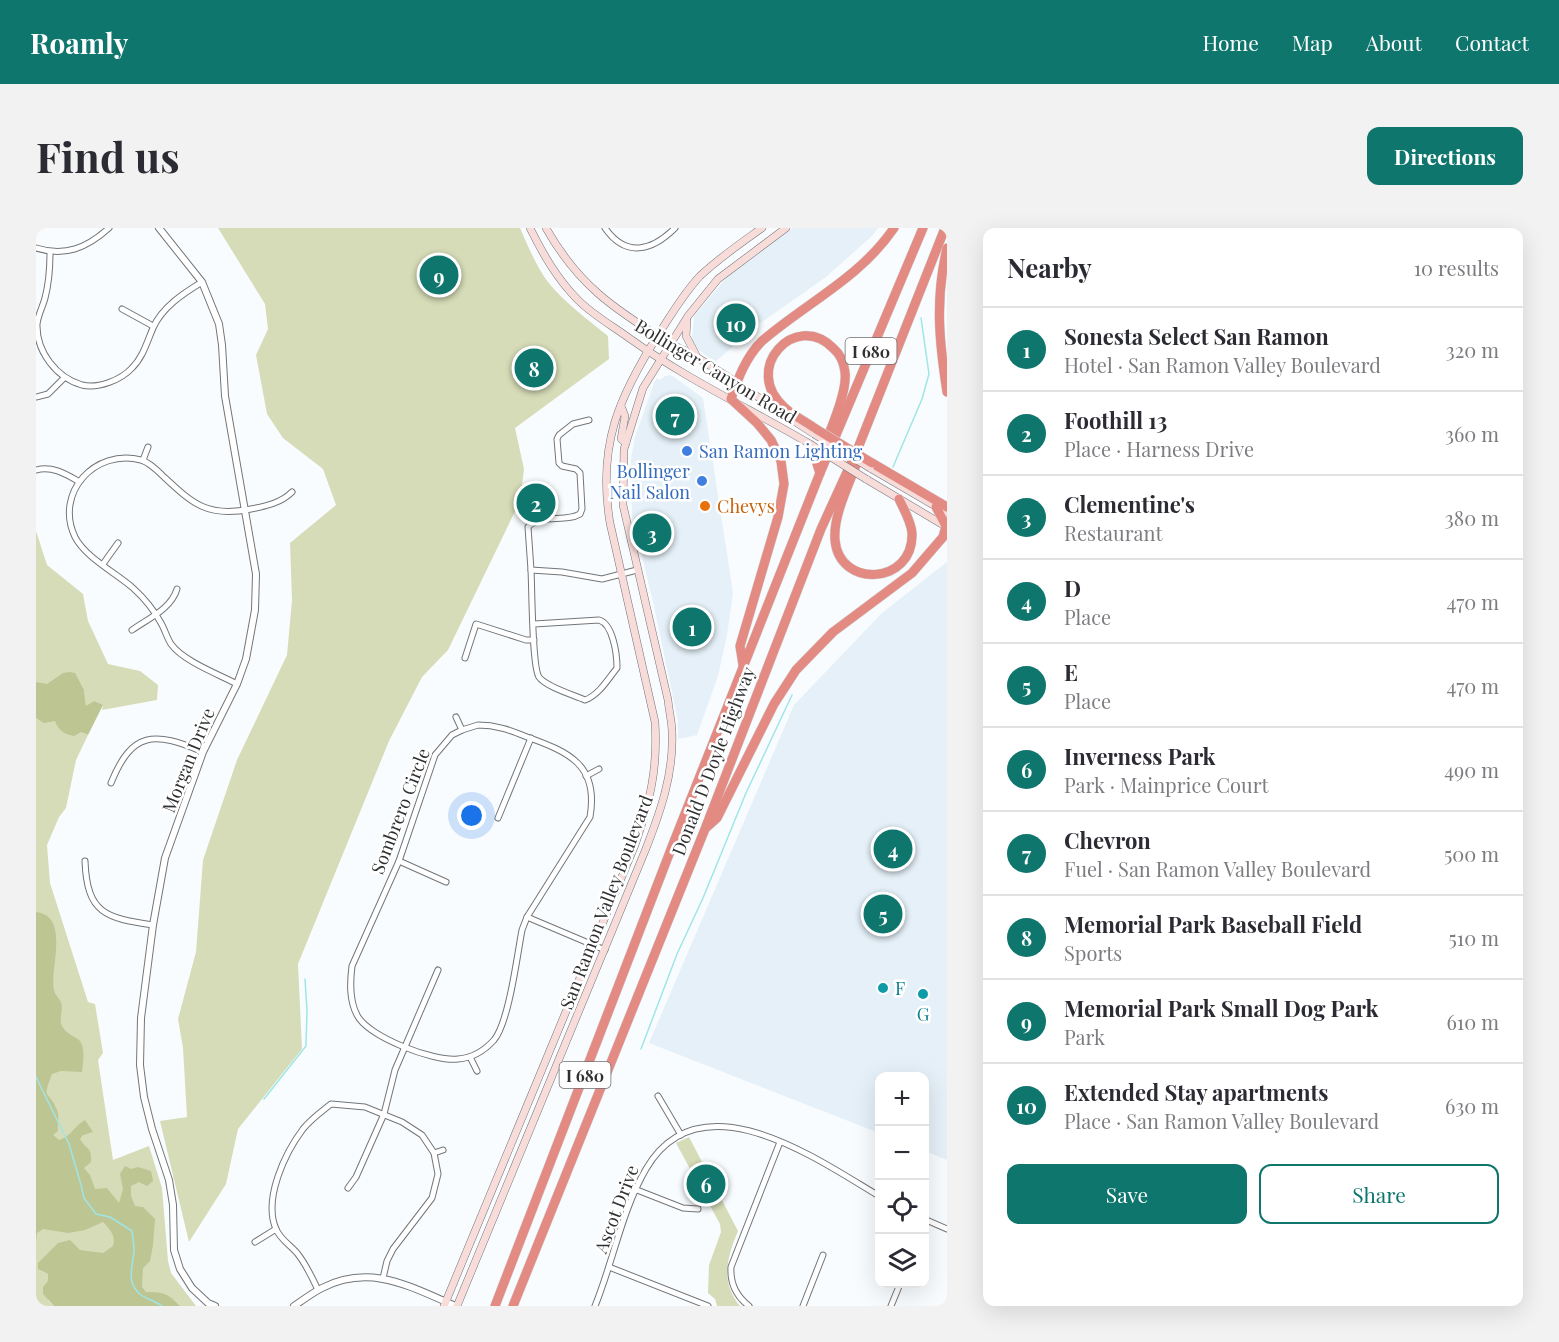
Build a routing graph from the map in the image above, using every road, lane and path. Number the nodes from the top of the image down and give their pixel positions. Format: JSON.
{"nodes":[{"id":1,"x":109,"y":228,"type":"edge"},
{"id":2,"x":159,"y":228,"type":"edge"},
{"id":3,"x":530,"y":228,"type":"edge"},
{"id":4,"x":546,"y":228,"type":"edge"},
{"id":5,"x":605,"y":228,"type":"edge"},
{"id":6,"x":675,"y":228,"type":"edge"},
{"id":7,"x":762,"y":228,"type":"edge"},
{"id":8,"x":786,"y":228,"type":"edge"},
{"id":9,"x":894,"y":228,"type":"edge"},
{"id":10,"x":923,"y":228,"type":"edge"},
{"id":11,"x":945,"y":228,"type":"edge"},
{"id":12,"x":36,"y":248,"type":"edge"},
{"id":13,"x":947,"y":248,"type":"edge"},
{"id":14,"x":50,"y":252,"type":"junction"},
{"id":15,"x":202,"y":282,"type":"junction"},
{"id":16,"x":122,"y":309,"type":"dead end"},
{"id":17,"x":688,"y":316,"type":"junction"},
{"id":18,"x":36,"y":324,"type":"edge"},
{"id":19,"x":153,"y":326,"type":"junction"},
{"id":20,"x":658,"y":335,"type":"junction"},
{"id":21,"x":671,"y":344,"type":"junction"},
{"id":22,"x":648,"y":351,"type":"junction"},
{"id":23,"x":697,"y":357,"type":"junction"},
{"id":24,"x":661,"y":358,"type":"junction"},
{"id":25,"x":64,"y":378,"type":"junction"},
{"id":26,"x":736,"y":383,"type":"junction"},
{"id":27,"x":947,"y":392,"type":"edge"},
{"id":28,"x":36,"y":397,"type":"edge"},
{"id":29,"x":730,"y":399,"type":"junction"},
{"id":30,"x":621,"y":406,"type":"junction"},
{"id":31,"x":589,"y":420,"type":"dead end"},
{"id":32,"x":815,"y":431,"type":"junction"},
{"id":33,"x":626,"y":443,"type":"junction"},
{"id":34,"x":148,"y":447,"type":"dead end"},
{"id":35,"x":858,"y":448,"type":"junction"},
{"id":36,"x":142,"y":460,"type":"junction"},
{"id":37,"x":871,"y":466,"type":"junction"},
{"id":38,"x":36,"y":470,"type":"edge"},
{"id":39,"x":820,"y":473,"type":"junction"},
{"id":40,"x":78,"y":482,"type":"junction"},
{"id":41,"x":292,"y":492,"type":"dead end"},
{"id":42,"x":899,"y":499,"type":"junction"},
{"id":43,"x":936,"y":507,"type":"junction"},
{"id":44,"x":947,"y":507,"type":"edge"},
{"id":45,"x":246,"y":510,"type":"junction"},
{"id":46,"x":947,"y":513,"type":"edge"},
{"id":47,"x":946,"y":527,"type":"edge"},
{"id":48,"x":118,"y":543,"type":"dead end"},
{"id":49,"x":103,"y":564,"type":"junction"},
{"id":50,"x":531,"y":570,"type":"junction"},
{"id":51,"x":637,"y":570,"type":"junction"},
{"id":52,"x":621,"y":574,"type":"junction"},
{"id":53,"x":177,"y":589,"type":"dead end"},
{"id":54,"x":155,"y":614,"type":"junction"},
{"id":55,"x":534,"y":624,"type":"junction"},
{"id":56,"x":132,"y":630,"type":"dead end"},
{"id":57,"x":534,"y":640,"type":"junction"},
{"id":58,"x":465,"y":658,"type":"dead end"},
{"id":59,"x":743,"y":668,"type":"junction"},
{"id":60,"x":237,"y":684,"type":"junction"},
{"id":61,"x":456,"y":717,"type":"dead end"},
{"id":62,"x":462,"y":730,"type":"junction"},
{"id":63,"x":531,"y":738,"type":"junction"},
{"id":64,"x":203,"y":752,"type":"junction"},
{"id":65,"x":599,"y":769,"type":"dead end"},
{"id":66,"x":586,"y":776,"type":"junction"},
{"id":67,"x":111,"y":783,"type":"dead end"},
{"id":68,"x":498,"y":818,"type":"dead end"},
{"id":69,"x":705,"y":829,"type":"junction"},
{"id":70,"x":86,"y":861,"type":"dead end"},
{"id":71,"x":399,"y":861,"type":"junction"},
{"id":72,"x":446,"y":882,"type":"dead end"},
{"id":73,"x":527,"y":917,"type":"junction"},
{"id":74,"x":153,"y":925,"type":"junction"},
{"id":75,"x":593,"y":945,"type":"junction"},
{"id":76,"x":605,"y":950,"type":"junction"},
{"id":77,"x":438,"y":970,"type":"dead end"},
{"id":78,"x":357,"y":1017,"type":"junction"},
{"id":79,"x":350,"y":1021,"type":"dead end"},
{"id":80,"x":404,"y":1046,"type":"junction"},
{"id":81,"x":470,"y":1057,"type":"junction"},
{"id":82,"x":477,"y":1071,"type":"dead end"},
{"id":83,"x":326,"y":1096,"type":"dead end"},
{"id":84,"x":658,"y":1096,"type":"dead end"},
{"id":85,"x":331,"y":1104,"type":"junction"},
{"id":86,"x":384,"y":1114,"type":"junction"},
{"id":87,"x":681,"y":1135,"type":"junction"},
{"id":88,"x":780,"y":1142,"type":"junction"},
{"id":89,"x":443,"y":1150,"type":"dead end"},
{"id":90,"x":434,"y":1153,"type":"junction"},
{"id":91,"x":348,"y":1188,"type":"dead end"},
{"id":92,"x":637,"y":1190,"type":"junction"},
{"id":93,"x":875,"y":1194,"type":"edge"},
{"id":94,"x":698,"y":1209,"type":"dead end"},
{"id":95,"x":929,"y":1222,"type":"edge"},
{"id":96,"x":276,"y":1229,"type":"junction"},
{"id":97,"x":947,"y":1229,"type":"edge"},
{"id":98,"x":255,"y":1242,"type":"dead end"},
{"id":99,"x":823,"y":1254,"type":"dead end"},
{"id":100,"x":609,"y":1267,"type":"junction"},
{"id":101,"x":383,"y":1278,"type":"junction"},
{"id":102,"x":898,"y":1288,"type":"edge"},
{"id":103,"x":318,"y":1290,"type":"junction"},
{"id":104,"x":445,"y":1304,"type":"edge"},
{"id":105,"x":708,"y":1305,"type":"edge"},
{"id":106,"x":215,"y":1306,"type":"edge"},
{"id":107,"x":294,"y":1306,"type":"edge"},
{"id":108,"x":456,"y":1306,"type":"edge"},
{"id":109,"x":495,"y":1306,"type":"edge"},
{"id":110,"x":513,"y":1306,"type":"edge"},
{"id":111,"x":595,"y":1306,"type":"edge"},
{"id":112,"x":749,"y":1306,"type":"edge"},
{"id":113,"x":803,"y":1306,"type":"edge"},
{"id":114,"x":891,"y":1306,"type":"edge"}],
"edges":[{"from":1,"to":14,"type":"street"},
{"from":2,"to":15,"type":"street","name":"Morgan Drive"},
{"from":3,"to":22,"type":"main road","name":"Bollinger Canyon Road"},
{"from":4,"to":20,"type":"main road","name":"Bollinger Canyon Road"},
{"from":5,"to":6,"type":"street"},
{"from":7,"to":20,"type":"main road","name":"San Ramon Valley Boulevard"},
{"from":8,"to":17,"type":"main road","name":"San Ramon Valley Boulevard"},
{"from":9,"to":26,"type":"highway"},
{"from":10,"to":39,"type":"highway","name":"Donald D Doyle Highway","number":"I 680"},
{"from":11,"to":35,"type":"highway","name":"Donald D Doyle Highway","number":"I 680"},
{"from":12,"to":14,"type":"street"},
{"from":13,"to":27,"type":"highway"},
{"from":14,"to":18,"type":"street"},
{"from":15,"to":19,"type":"street"},
{"from":15,"to":45,"type":"street","name":"Morgan Drive"},
{"from":16,"to":19,"type":"street"},
{"from":17,"to":21,"type":"main road","name":"San Ramon Valley Boulevard"},
{"from":17,"to":23,"type":"main road"},
{"from":18,"to":25,"type":"street"},
{"from":19,"to":25,"type":"street"},
{"from":20,"to":21,"type":"main road","name":"Bollinger Canyon Road"},
{"from":20,"to":22,"type":"main road","name":"San Ramon Valley Boulevard"},
{"from":21,"to":23,"type":"main road","name":"Bollinger Canyon Road"},
{"from":21,"to":24,"type":"main road","name":"San Ramon Valley Boulevard"},
{"from":22,"to":24,"type":"main road","name":"Bollinger Canyon Road"},
{"from":22,"to":30,"type":"main road","name":"San Ramon Valley Boulevard"},
{"from":23,"to":26,"type":"main road","name":"Bollinger Canyon Road"},
{"from":24,"to":29,"type":"main road","name":"Bollinger Canyon Road"},
{"from":24,"to":33,"type":"main road","name":"San Ramon Valley Boulevard"},
{"from":25,"to":28,"type":"street"},
{"from":26,"to":29,"type":"highway"},
{"from":26,"to":32,"type":"main road","name":"Bollinger Canyon Road"},
{"from":29,"to":42,"type":"main road","name":"Bollinger Canyon Road","bridge":true},
{"from":29,"to":59,"type":"highway"},
{"from":30,"to":33,"type":"main road"},
{"from":30,"to":52,"type":"main road","name":"San Ramon Valley Boulevard"},
{"from":31,"to":50,"type":"street"},
{"from":32,"to":37,"type":"highway","bridge":true},
{"from":32,"to":39,"type":"highway"},
{"from":33,"to":51,"type":"main road","name":"San Ramon Valley Boulevard"},
{"from":34,"to":36,"type":"street"},
{"from":35,"to":42,"type":"highway"},
{"from":35,"to":69,"type":"highway","name":"Donald D Doyle Highway","number":"I 680"},
{"from":36,"to":40,"type":"street"},
{"from":36,"to":45,"type":"street"},
{"from":37,"to":43,"type":"main road"},
{"from":37,"to":44,"type":"highway"},
{"from":38,"to":40,"type":"street"},
{"from":39,"to":59,"type":"highway","name":"Donald D Doyle Highway","number":"I 680"},
{"from":40,"to":49,"type":"street"},
{"from":41,"to":45,"type":"street"},
{"from":42,"to":47,"type":"main road","name":"Bollinger Canyon Road"},
{"from":43,"to":46,"type":"main road"},
{"from":43,"to":47,"type":"highway"},
{"from":45,"to":60,"type":"street","name":"Morgan Drive"},
{"from":47,"to":69,"type":"highway"},
{"from":48,"to":49,"type":"street"},
{"from":49,"to":54,"type":"street"},
{"from":50,"to":52,"type":"street"},
{"from":50,"to":55,"type":"street"},
{"from":51,"to":52,"type":"street"},
{"from":51,"to":76,"type":"main road","name":"San Ramon Valley Boulevard"},
{"from":52,"to":75,"type":"main road","name":"San Ramon Valley Boulevard"},
{"from":53,"to":54,"type":"street"},
{"from":54,"to":56,"type":"street"},
{"from":54,"to":60,"type":"street"},
{"from":55,"to":57,"type":"street"},
{"from":55,"to":57,"type":"street"},
{"from":57,"to":58,"type":"street"},
{"from":59,"to":109,"type":"highway","name":"Donald D Doyle Highway","number":"I 680"},
{"from":60,"to":64,"type":"street","name":"Morgan Drive"},
{"from":61,"to":62,"type":"street"},
{"from":62,"to":63,"type":"street"},
{"from":62,"to":71,"type":"street","name":"Sombrero Circle"},
{"from":63,"to":66,"type":"street"},
{"from":63,"to":68,"type":"street"},
{"from":64,"to":67,"type":"street"},
{"from":64,"to":74,"type":"street","name":"Morgan Drive"},
{"from":65,"to":66,"type":"street"},
{"from":66,"to":73,"type":"street"},
{"from":69,"to":110,"type":"highway","name":"Donald D Doyle Highway","number":"I 680"},
{"from":70,"to":74,"type":"street"},
{"from":71,"to":72,"type":"street"},
{"from":71,"to":78,"type":"street","name":"Sombrero Circle"},
{"from":73,"to":75,"type":"street"},
{"from":73,"to":81,"type":"street"},
{"from":74,"to":106,"type":"street","name":"Morgan Drive"},
{"from":75,"to":76,"type":"street"},
{"from":75,"to":104,"type":"main road","name":"San Ramon Valley Boulevard"},
{"from":76,"to":108,"type":"main road","name":"San Ramon Valley Boulevard"},
{"from":77,"to":80,"type":"street"},
{"from":78,"to":79,"type":"street"},
{"from":78,"to":80,"type":"street"},
{"from":80,"to":81,"type":"street"},
{"from":80,"to":86,"type":"street"},
{"from":81,"to":82,"type":"street"},
{"from":83,"to":85,"type":"street"},
{"from":84,"to":87,"type":"street"},
{"from":85,"to":86,"type":"street"},
{"from":85,"to":96,"type":"street"},
{"from":86,"to":90,"type":"street"},
{"from":86,"to":91,"type":"street"},
{"from":87,"to":88,"type":"street","name":"Ascot Drive"},
{"from":87,"to":92,"type":"street","name":"Ascot Drive"},
{"from":88,"to":93,"type":"street","name":"Ascot Drive"},
{"from":88,"to":112,"type":"street"},
{"from":89,"to":90,"type":"street"},
{"from":90,"to":101,"type":"street"},
{"from":92,"to":94,"type":"street"},
{"from":92,"to":100,"type":"street","name":"Ascot Drive"},
{"from":95,"to":97,"type":"street"},
{"from":96,"to":98,"type":"street"},
{"from":96,"to":103,"type":"street"},
{"from":99,"to":113,"type":"street"},
{"from":100,"to":105,"type":"street"},
{"from":100,"to":111,"type":"street","name":"Ascot Drive"},
{"from":101,"to":103,"type":"street"},
{"from":101,"to":104,"type":"street"},
{"from":102,"to":114,"type":"street"},
{"from":103,"to":107,"type":"street"},
{"from":104,"to":108,"type":"street"}]}
